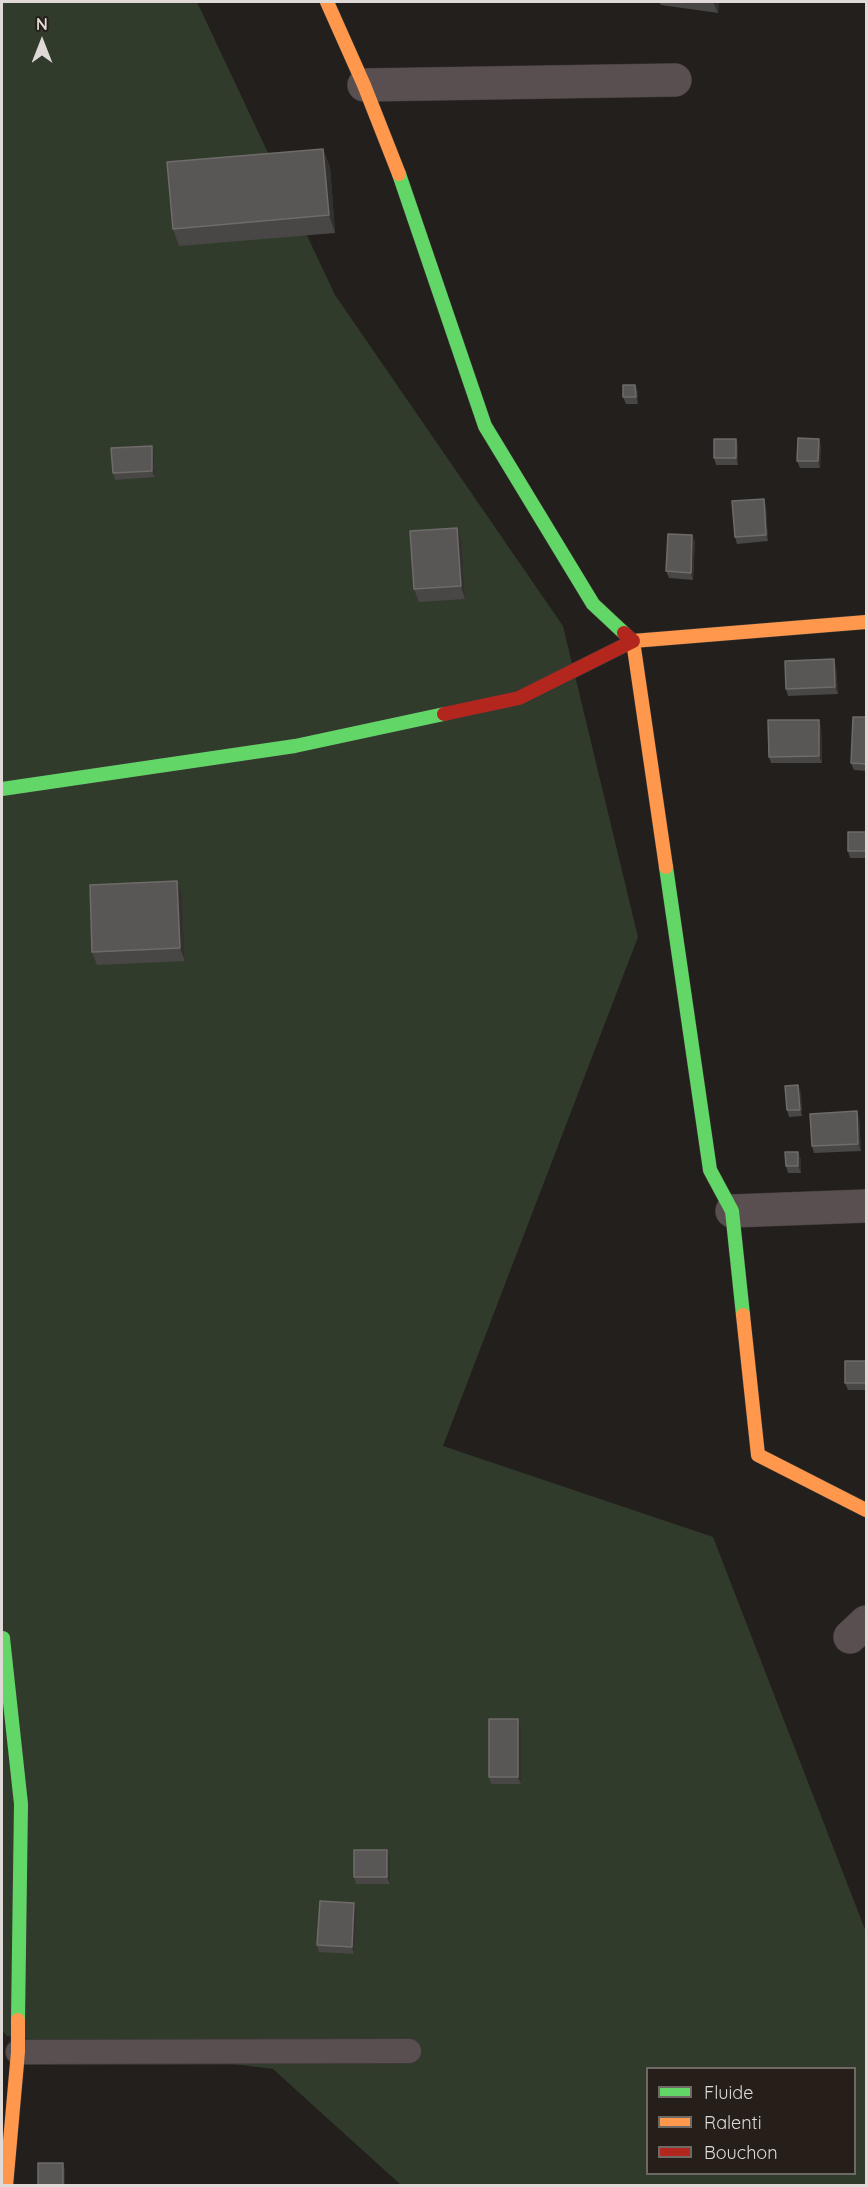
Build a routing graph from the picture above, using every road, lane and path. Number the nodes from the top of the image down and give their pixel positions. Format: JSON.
{"nodes":[{"id":1,"x":327,"y":2,"type":"edge"},
{"id":2,"x":675,"y":80,"type":"dead end"},
{"id":3,"x":364,"y":85,"type":"junction"},
{"id":4,"x":867,"y":622,"type":"edge"},
{"id":5,"x":633,"y":642,"type":"junction"},
{"id":6,"x":2,"y":789,"type":"edge"},
{"id":7,"x":867,"y":1206,"type":"edge"},
{"id":8,"x":732,"y":1210,"type":"junction"},
{"id":9,"x":867,"y":1510,"type":"edge"},
{"id":10,"x":3,"y":1638,"type":"edge"},
{"id":11,"x":409,"y":2051,"type":"dead end"},
{"id":12,"x":18,"y":2052,"type":"junction"},
{"id":13,"x":6,"y":2186,"type":"edge"}],
"edges":[{"from":1,"to":3,"type":"street"},
{"from":2,"to":3,"type":"street"},
{"from":3,"to":5,"type":"street"},
{"from":4,"to":5,"type":"street"},
{"from":5,"to":6,"type":"street"},
{"from":5,"to":8,"type":"street"},
{"from":7,"to":8,"type":"street"},
{"from":8,"to":9,"type":"street"},
{"from":10,"to":12,"type":"street"},
{"from":11,"to":12,"type":"lane"},
{"from":12,"to":13,"type":"street"}]}
